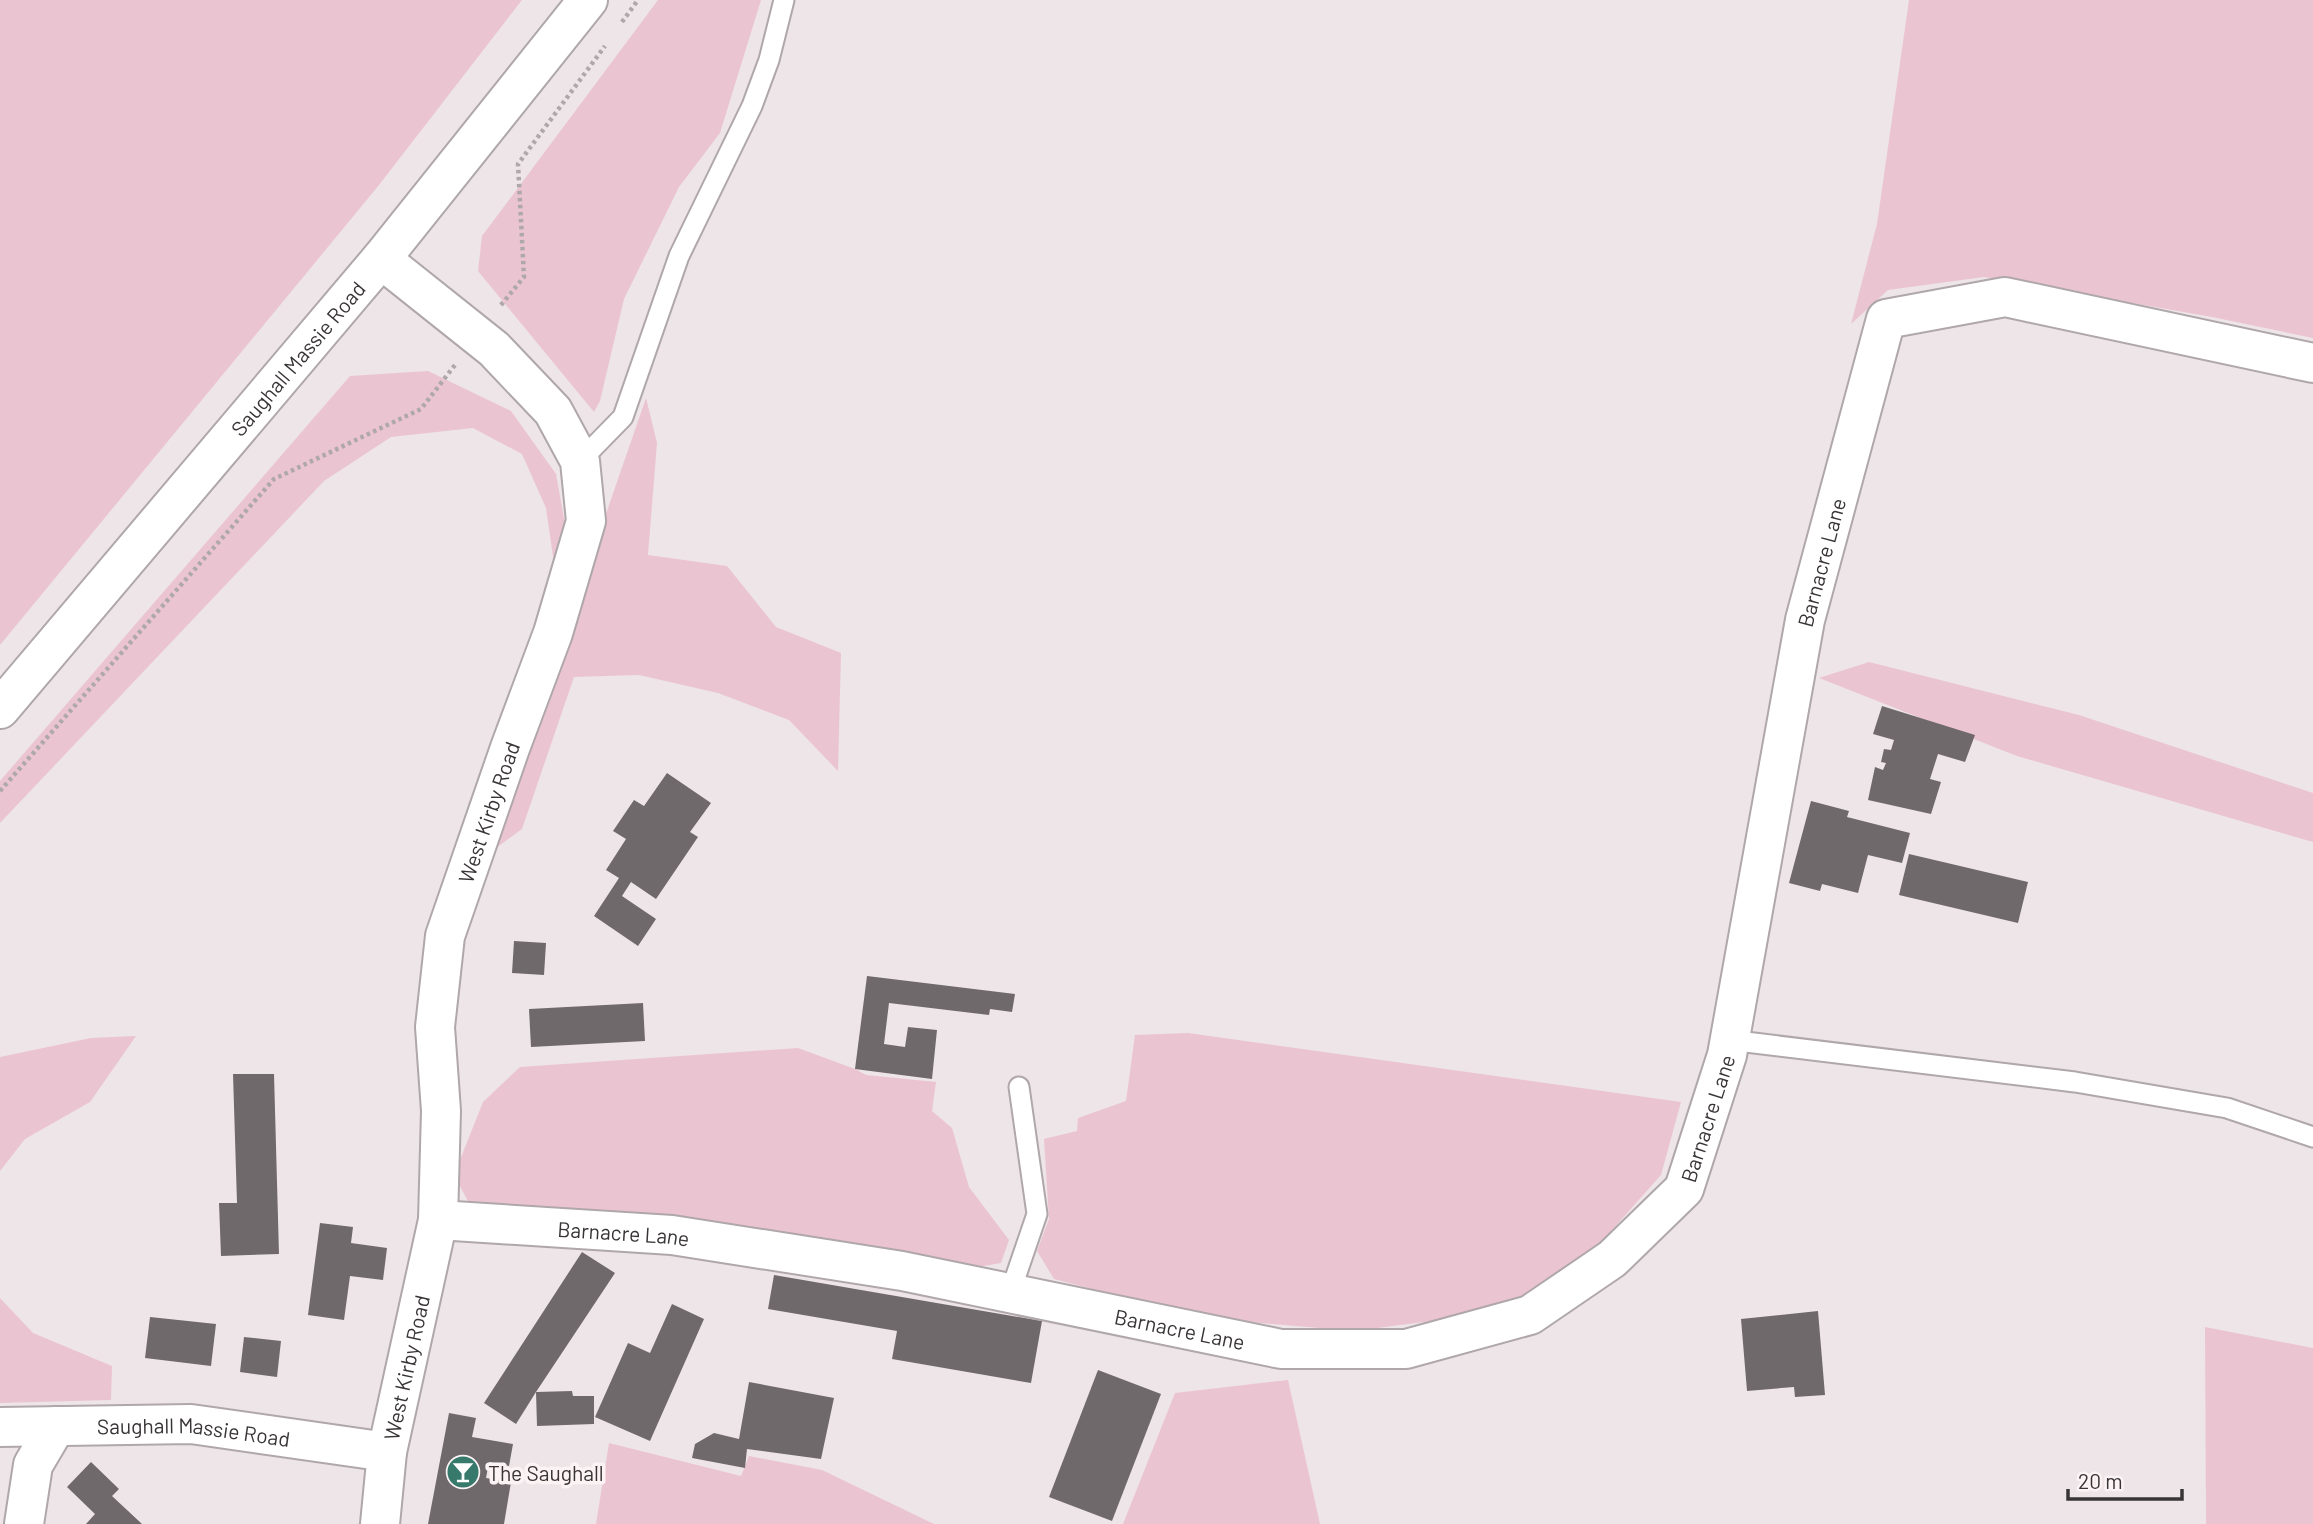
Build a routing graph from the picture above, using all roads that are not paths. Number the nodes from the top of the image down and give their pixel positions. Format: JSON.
{"nodes":[{"id":1,"x":588,"y":0,"type":"edge"},
{"id":2,"x":784,"y":0,"type":"edge"},
{"id":3,"x":381,"y":259,"type":"junction"},
{"id":4,"x":2313,"y":363,"type":"edge"},
{"id":5,"x":580,"y":461,"type":"junction"},
{"id":6,"x":0,"y":709,"type":"edge"},
{"id":7,"x":1729,"y":1040,"type":"junction"},
{"id":8,"x":1019,"y":1087,"type":"dead end"},
{"id":9,"x":2313,"y":1138,"type":"edge"},
{"id":10,"x":438,"y":1220,"type":"junction"},
{"id":11,"x":1010,"y":1293,"type":"junction"},
{"id":12,"x":56,"y":1426,"type":"junction"},
{"id":13,"x":0,"y":1427,"type":"edge"},
{"id":14,"x":387,"y":1452,"type":"junction"},
{"id":15,"x":24,"y":1524,"type":"edge"},
{"id":16,"x":380,"y":1524,"type":"edge"}],
"edges":[{"from":1,"to":3,"type":"street","name":"Saughall Massie Road"},
{"from":2,"to":5,"type":"lane"},
{"from":3,"to":5,"type":"street","name":"West Kirby Road"},
{"from":3,"to":6,"type":"street","name":"Saughall Massie Road"},
{"from":4,"to":7,"type":"street","name":"Barnacre Lane"},
{"from":5,"to":10,"type":"street","name":"West Kirby Road"},
{"from":7,"to":9,"type":"lane"},
{"from":7,"to":11,"type":"street","name":"Barnacre Lane"},
{"from":8,"to":11,"type":"lane"},
{"from":10,"to":11,"type":"street","name":"Barnacre Lane"},
{"from":10,"to":14,"type":"street","name":"West Kirby Road"},
{"from":12,"to":13,"type":"street","name":"Saughall Massie Road"},
{"from":12,"to":14,"type":"street","name":"Saughall Massie Road"},
{"from":12,"to":15,"type":"street"},
{"from":14,"to":16,"type":"street","name":"West Kirby Road"}]}
